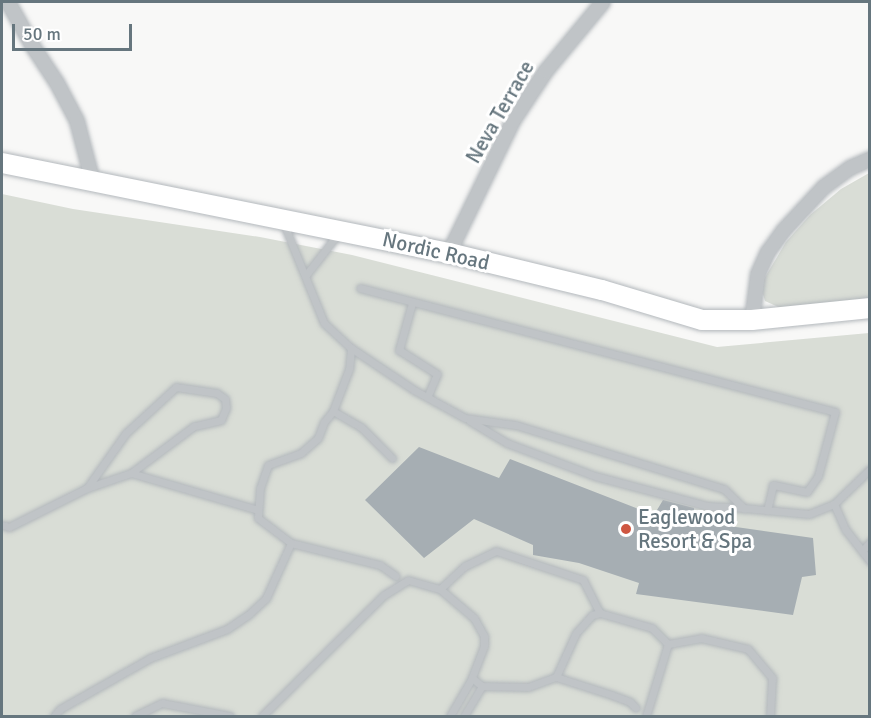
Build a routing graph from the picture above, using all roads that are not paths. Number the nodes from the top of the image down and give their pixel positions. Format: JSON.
{"nodes":[{"id":1,"x":8,"y":2,"type":"edge"},
{"id":2,"x":603,"y":2,"type":"edge"},
{"id":3,"x":870,"y":159,"type":"edge"},
{"id":4,"x":2,"y":163,"type":"edge"},
{"id":5,"x":93,"y":182,"type":"junction"},
{"id":6,"x":280,"y":217,"type":"junction"},
{"id":7,"x":341,"y":230,"type":"junction"},
{"id":8,"x":449,"y":253,"type":"junction"},
{"id":9,"x":306,"y":275,"type":"junction"},
{"id":10,"x":360,"y":288,"type":"dead end"},
{"id":11,"x":412,"y":303,"type":"junction"},
{"id":12,"x":870,"y":308,"type":"edge"},
{"id":13,"x":752,"y":320,"type":"junction"},
{"id":14,"x":351,"y":348,"type":"junction"},
{"id":15,"x":427,"y":397,"type":"junction"},
{"id":16,"x":333,"y":411,"type":"junction"},
{"id":17,"x":465,"y":418,"type":"junction"},
{"id":18,"x":392,"y":458,"type":"dead end"},
{"id":19,"x":870,"y":469,"type":"edge"},
{"id":20,"x":131,"y":473,"type":"junction"},
{"id":21,"x":87,"y":488,"type":"junction"},
{"id":22,"x":834,"y":504,"type":"junction"},
{"id":23,"x":744,"y":508,"type":"junction"},
{"id":24,"x":258,"y":510,"type":"junction"},
{"id":25,"x":767,"y":510,"type":"junction"},
{"id":26,"x":4,"y":527,"type":"edge"},
{"id":27,"x":870,"y":542,"type":"edge"},
{"id":28,"x":291,"y":543,"type":"junction"},
{"id":29,"x":862,"y":551,"type":"junction"},
{"id":30,"x":870,"y":561,"type":"edge"},
{"id":31,"x":396,"y":576,"type":"junction"},
{"id":32,"x":408,"y":580,"type":"junction"},
{"id":33,"x":393,"y":587,"type":"junction"},
{"id":34,"x":441,"y":589,"type":"junction"},
{"id":35,"x":600,"y":613,"type":"junction"},
{"id":36,"x":668,"y":644,"type":"junction"},
{"id":37,"x":556,"y":677,"type":"junction"},
{"id":38,"x":472,"y":678,"type":"junction"},
{"id":39,"x":482,"y":686,"type":"junction"},
{"id":40,"x":649,"y":701,"type":"junction"},
{"id":41,"x":636,"y":708,"type":"junction"},
{"id":42,"x":54,"y":717,"type":"edge"},
{"id":43,"x":135,"y":717,"type":"edge"},
{"id":44,"x":230,"y":717,"type":"edge"},
{"id":45,"x":262,"y":717,"type":"edge"},
{"id":46,"x":450,"y":717,"type":"edge"},
{"id":47,"x":464,"y":717,"type":"edge"},
{"id":48,"x":644,"y":717,"type":"edge"},
{"id":49,"x":770,"y":717,"type":"edge"}],
"edges":[{"from":1,"to":5,"type":"street"},
{"from":2,"to":8,"type":"street","name":"Neva Terrace"},
{"from":3,"to":13,"type":"street"},
{"from":4,"to":5,"type":"street","name":"Nordic Road"},
{"from":5,"to":6,"type":"street","name":"Nordic Road"},
{"from":6,"to":7,"type":"street","name":"Nordic Road"},
{"from":6,"to":9,"type":"lane"},
{"from":7,"to":8,"type":"street","name":"Nordic Road"},
{"from":7,"to":9,"type":"lane"},
{"from":8,"to":13,"type":"street","name":"Nordic Road"},
{"from":9,"to":14,"type":"lane"},
{"from":10,"to":11,"type":"lane"},
{"from":11,"to":15,"type":"lane"},
{"from":11,"to":25,"type":"lane"},
{"from":12,"to":13,"type":"street","name":"Nordic Road"},
{"from":14,"to":15,"type":"lane"},
{"from":14,"to":16,"type":"lane"},
{"from":15,"to":17,"type":"lane"},
{"from":16,"to":18,"type":"lane"},
{"from":16,"to":24,"type":"lane"},
{"from":17,"to":23,"type":"lane"},
{"from":17,"to":23,"type":"lane"},
{"from":19,"to":22,"type":"lane"},
{"from":20,"to":21,"type":"lane"},
{"from":20,"to":21,"type":"lane"},
{"from":20,"to":24,"type":"lane"},
{"from":21,"to":26,"type":"lane"},
{"from":22,"to":25,"type":"lane"},
{"from":22,"to":29,"type":"lane"},
{"from":23,"to":25,"type":"lane"},
{"from":24,"to":28,"type":"lane"},
{"from":27,"to":29,"type":"lane"},
{"from":28,"to":31,"type":"lane"},
{"from":28,"to":42,"type":"lane"},
{"from":29,"to":30,"type":"lane"},
{"from":31,"to":32,"type":"lane"},
{"from":31,"to":33,"type":"lane"},
{"from":32,"to":33,"type":"lane"},
{"from":32,"to":34,"type":"lane"},
{"from":33,"to":45,"type":"lane"},
{"from":34,"to":35,"type":"lane"},
{"from":34,"to":38,"type":"lane"},
{"from":35,"to":36,"type":"lane"},
{"from":35,"to":37,"type":"lane"},
{"from":36,"to":40,"type":"lane"},
{"from":36,"to":49,"type":"lane"},
{"from":37,"to":39,"type":"lane"},
{"from":37,"to":41,"type":"lane"},
{"from":38,"to":39,"type":"lane"},
{"from":38,"to":46,"type":"lane"},
{"from":39,"to":47,"type":"lane"},
{"from":40,"to":41,"type":"lane"},
{"from":40,"to":48,"type":"lane"},
{"from":41,"to":48,"type":"lane"},
{"from":43,"to":44,"type":"lane"}]}
